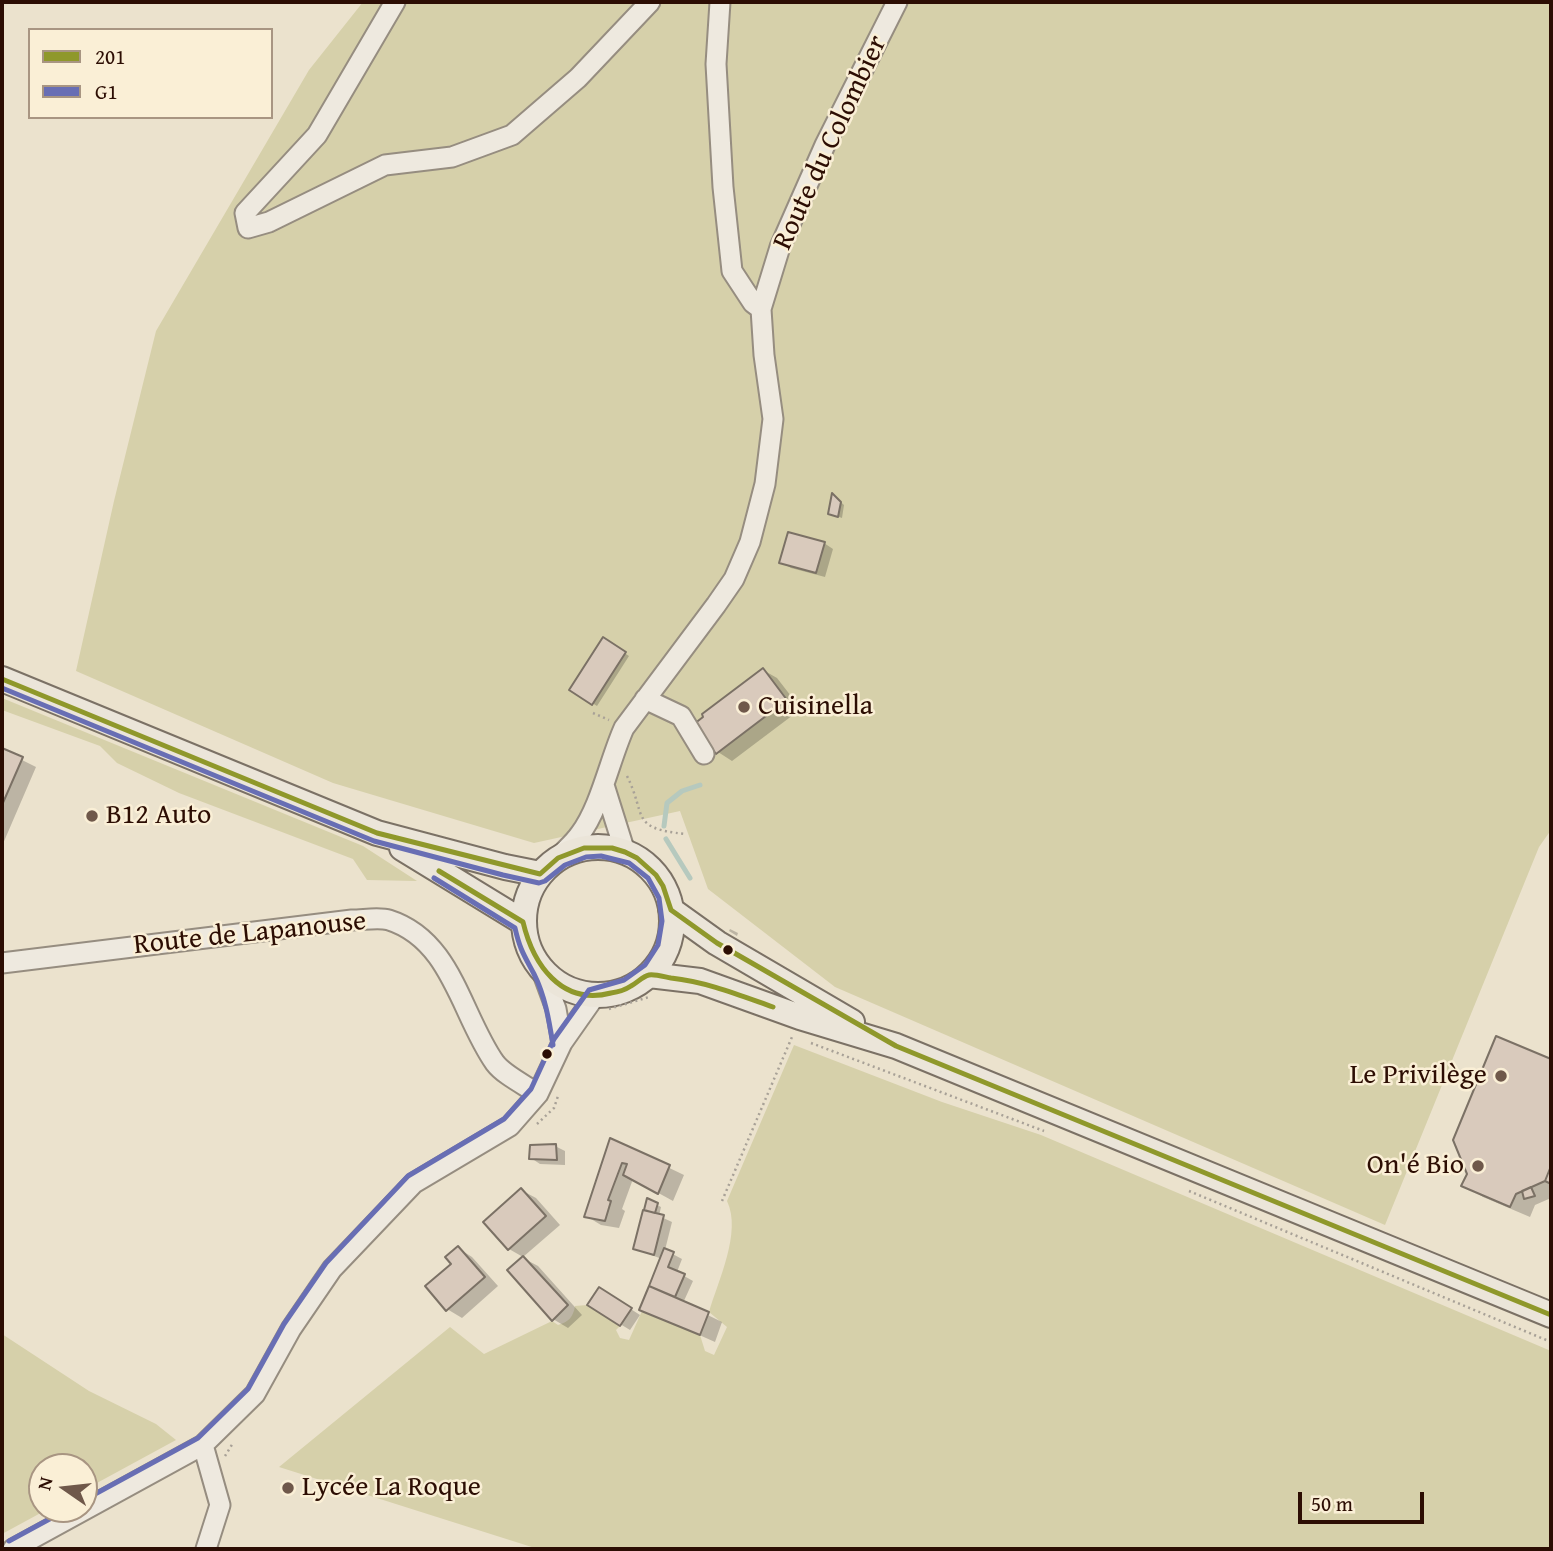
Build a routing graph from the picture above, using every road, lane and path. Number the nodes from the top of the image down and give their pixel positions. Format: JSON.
{"nodes":[{"id":1,"x":395,"y":2,"type":"edge"},
{"id":2,"x":650,"y":2,"type":"edge"},
{"id":3,"x":720,"y":2,"type":"edge"},
{"id":4,"x":897,"y":2,"type":"edge"},
{"id":5,"x":761,"y":309,"type":"junction"},
{"id":6,"x":2,"y":679,"type":"edge"},
{"id":7,"x":645,"y":699,"type":"junction"},
{"id":8,"x":614,"y":751,"type":"junction"},
{"id":9,"x":704,"y":754,"type":"dead end"},
{"id":10,"x":604,"y":785,"type":"junction"},
{"id":11,"x":377,"y":832,"type":"junction"},
{"id":12,"x":685,"y":834,"type":"dead end"},
{"id":13,"x":625,"y":852,"type":"junction"},
{"id":14,"x":549,"y":866,"type":"junction"},
{"id":15,"x":671,"y":910,"type":"junction"},
{"id":16,"x":523,"y":922,"type":"junction"},
{"id":17,"x":2,"y":962,"type":"edge"},
{"id":18,"x":542,"y":971,"type":"junction"},
{"id":19,"x":651,"y":985,"type":"junction"},
{"id":20,"x":602,"y":1003,"type":"junction"},
{"id":21,"x":800,"y":1039,"type":"dead end"},
{"id":22,"x":807,"y":1042,"type":"dead end"},
{"id":23,"x":562,"y":1043,"type":"junction"},
{"id":24,"x":896,"y":1046,"type":"junction"},
{"id":25,"x":562,"y":1086,"type":"dead end"},
{"id":26,"x":538,"y":1094,"type":"junction"},
{"id":27,"x":530,"y":1130,"type":"dead end"},
{"id":28,"x":1051,"y":1134,"type":"dead end"},
{"id":29,"x":1179,"y":1186,"type":"dead end"},
{"id":30,"x":722,"y":1201,"type":"dead end"},
{"id":31,"x":1551,"y":1315,"type":"edge"},
{"id":32,"x":1551,"y":1342,"type":"edge"},
{"id":33,"x":235,"y":1439,"type":"dead end"},
{"id":34,"x":203,"y":1445,"type":"junction"},
{"id":35,"x":213,"y":1477,"type":"junction"},
{"id":36,"x":13,"y":1549,"type":"edge"},
{"id":37,"x":206,"y":1549,"type":"edge"}],
"edges":[{"from":1,"to":2,"type":"street"},
{"from":3,"to":5,"type":"street"},
{"from":4,"to":5,"type":"street","name":"Route du Colombier"},
{"from":5,"to":7,"type":"street","name":"Route du Colombier"},
{"from":6,"to":11,"type":"main road"},
{"from":7,"to":8,"type":"street","name":"Route du Colombier"},
{"from":7,"to":9,"type":"street"},
{"from":8,"to":10,"type":"street","name":"Route du Colombier"},
{"from":8,"to":12,"type":"path"},
{"from":10,"to":13,"type":"street"},
{"from":10,"to":14,"type":"street","name":"Route du Colombier"},
{"from":11,"to":14,"type":"main road"},
{"from":11,"to":16,"type":"main road"},
{"from":13,"to":14,"type":"main road"},
{"from":13,"to":15,"type":"main road"},
{"from":14,"to":16,"type":"main road"},
{"from":15,"to":19,"type":"main road"},
{"from":15,"to":24,"type":"main road"},
{"from":16,"to":18,"type":"main road"},
{"from":17,"to":26,"type":"street","name":"Route de Lapanouse"},
{"from":18,"to":20,"type":"main road"},
{"from":18,"to":23,"type":"street"},
{"from":19,"to":20,"type":"path"},
{"from":19,"to":20,"type":"main road"},
{"from":19,"to":24,"type":"main road"},
{"from":20,"to":23,"type":"street"},
{"from":21,"to":30,"type":"path"},
{"from":22,"to":28,"type":"path"},
{"from":23,"to":26,"type":"street"},
{"from":24,"to":31,"type":"main road"},
{"from":25,"to":27,"type":"path"},
{"from":26,"to":34,"type":"street"},
{"from":29,"to":32,"type":"path"},
{"from":33,"to":35,"type":"path"},
{"from":34,"to":35,"type":"street"},
{"from":34,"to":36,"type":"street"},
{"from":35,"to":37,"type":"street"}]}
